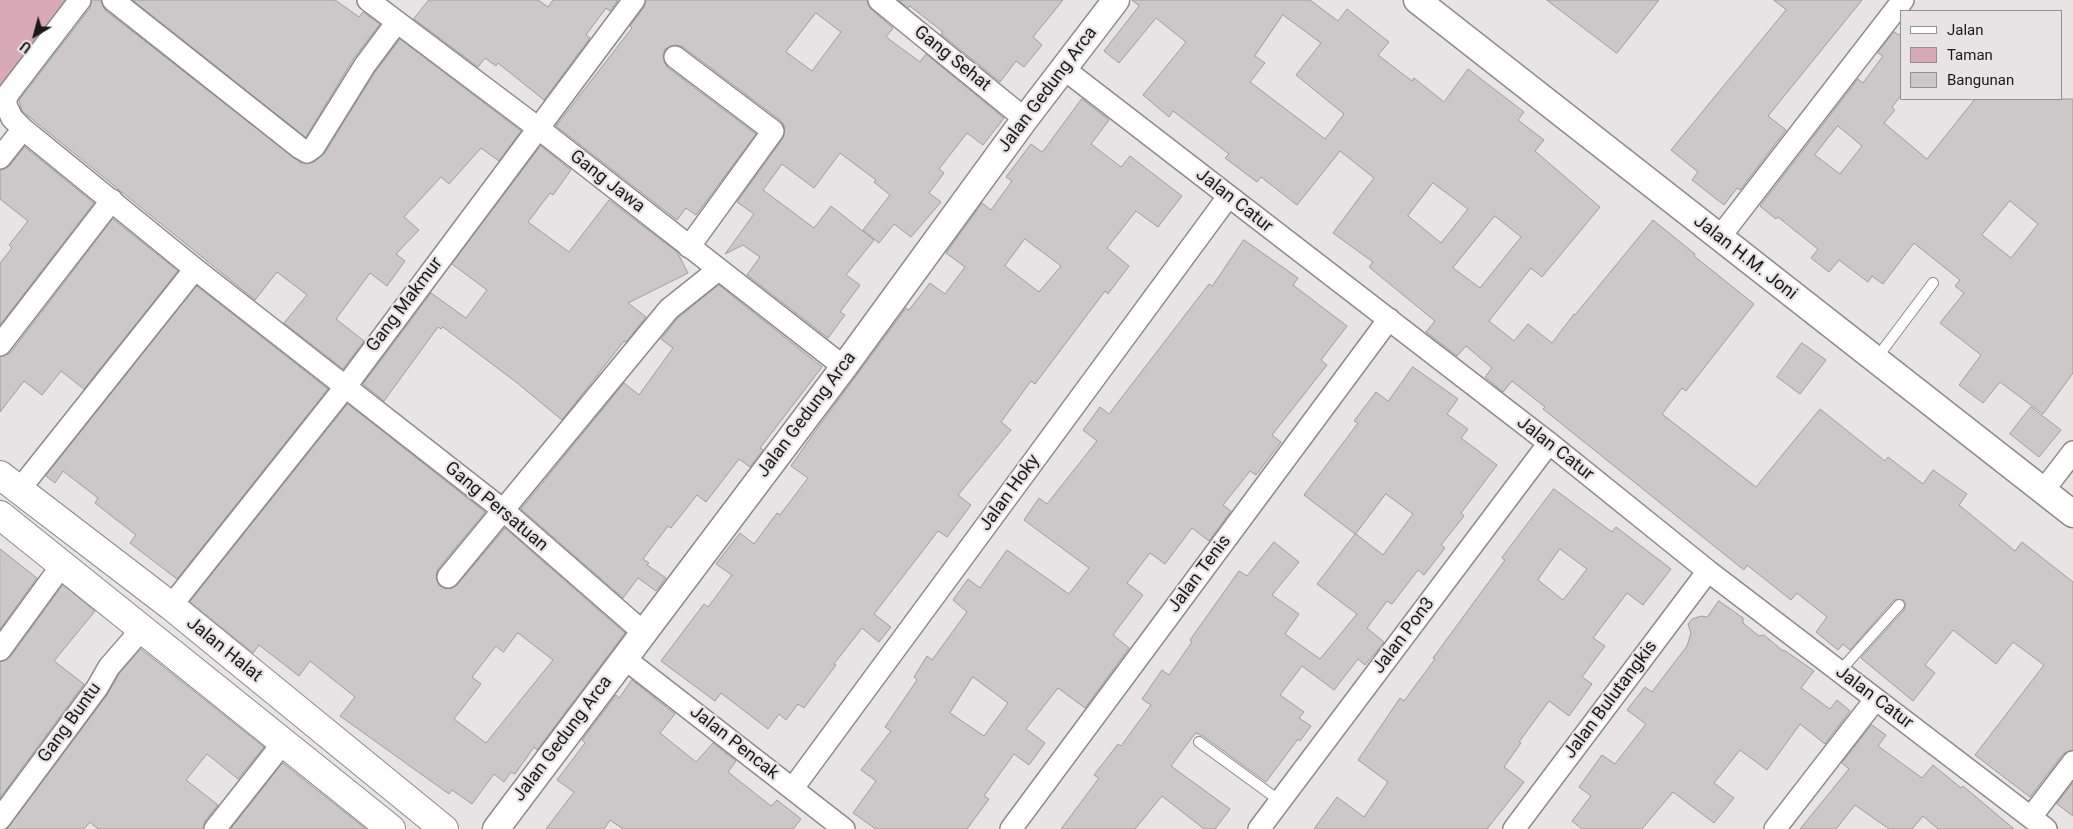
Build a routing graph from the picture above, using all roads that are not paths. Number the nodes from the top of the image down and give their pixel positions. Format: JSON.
{"nodes":[{"id":1,"x":80,"y":0,"type":"edge"},
{"id":2,"x":112,"y":0,"type":"edge"},
{"id":3,"x":368,"y":0,"type":"edge"},
{"id":4,"x":634,"y":0,"type":"edge"},
{"id":5,"x":879,"y":0,"type":"edge"},
{"id":6,"x":1116,"y":0,"type":"edge"},
{"id":7,"x":1417,"y":0,"type":"edge"},
{"id":8,"x":1903,"y":0,"type":"edge"},
{"id":9,"x":397,"y":22,"type":"junction"},
{"id":10,"x":675,"y":57,"type":"dead end"},
{"id":11,"x":1064,"y":69,"type":"junction"},
{"id":12,"x":1025,"y":119,"type":"junction"},
{"id":13,"x":538,"y":128,"type":"junction"},
{"id":14,"x":23,"y":129,"type":"junction"},
{"id":15,"x":0,"y":158,"type":"edge"},
{"id":16,"x":1228,"y":197,"type":"junction"},
{"id":17,"x":112,"y":200,"type":"junction"},
{"id":18,"x":1719,"y":238,"type":"junction"},
{"id":19,"x":689,"y":247,"type":"junction"},
{"id":20,"x":195,"y":268,"type":"junction"},
{"id":21,"x":718,"y":270,"type":"junction"},
{"id":22,"x":1933,"y":283,"type":"dead end"},
{"id":23,"x":1390,"y":319,"type":"junction"},
{"id":24,"x":0,"y":345,"type":"edge"},
{"id":25,"x":1875,"y":360,"type":"junction"},
{"id":26,"x":844,"y":368,"type":"junction"},
{"id":27,"x":346,"y":386,"type":"junction"},
{"id":28,"x":1549,"y":443,"type":"junction"},
{"id":29,"x":2073,"y":452,"type":"edge"},
{"id":30,"x":10,"y":482,"type":"edge"},
{"id":31,"x":2043,"y":491,"type":"junction"},
{"id":32,"x":503,"y":510,"type":"junction"},
{"id":33,"x":2073,"y":514,"type":"edge"},
{"id":34,"x":0,"y":515,"type":"edge"},
{"id":35,"x":62,"y":565,"type":"junction"},
{"id":36,"x":1708,"y":571,"type":"junction"},
{"id":37,"x":448,"y":577,"type":"dead end"},
{"id":38,"x":1899,"y":605,"type":"dead end"},
{"id":39,"x":171,"y":606,"type":"junction"},
{"id":40,"x":142,"y":629,"type":"junction"},
{"id":41,"x":643,"y":632,"type":"junction"},
{"id":42,"x":0,"y":650,"type":"edge"},
{"id":43,"x":624,"y":658,"type":"junction"},
{"id":44,"x":1839,"y":672,"type":"junction"},
{"id":45,"x":1876,"y":700,"type":"junction"},
{"id":46,"x":1199,"y":742,"type":"dead end"},
{"id":47,"x":283,"y":743,"type":"junction"},
{"id":48,"x":2073,"y":762,"type":"edge"},
{"id":49,"x":793,"y":788,"type":"junction"},
{"id":50,"x":1280,"y":800,"type":"junction"},
{"id":51,"x":0,"y":818,"type":"edge"},
{"id":52,"x":2039,"y":823,"type":"edge"},
{"id":53,"x":216,"y":829,"type":"edge"},
{"id":54,"x":391,"y":829,"type":"edge"},
{"id":55,"x":444,"y":829,"type":"edge"},
{"id":56,"x":496,"y":829,"type":"edge"},
{"id":57,"x":844,"y":829,"type":"edge"},
{"id":58,"x":1012,"y":829,"type":"edge"},
{"id":59,"x":1259,"y":829,"type":"edge"},
{"id":60,"x":1514,"y":829,"type":"edge"},
{"id":61,"x":1776,"y":829,"type":"edge"}],
"edges":[{"from":1,"to":14,"type":"street","name":"Gang Persatuan"},
{"from":2,"to":9,"type":"street"},
{"from":3,"to":9,"type":"street","name":"Gang Jawa"},
{"from":4,"to":13,"type":"street","name":"Gang Makmur"},
{"from":5,"to":12,"type":"street","name":"Gang Sehat"},
{"from":6,"to":11,"type":"street","name":"Jalan Gedung Arca"},
{"from":7,"to":18,"type":"street","name":"Jalan H.M. Joni"},
{"from":8,"to":18,"type":"street"},
{"from":9,"to":13,"type":"street","name":"Gang Jawa"},
{"from":10,"to":19,"type":"street"},
{"from":11,"to":12,"type":"street","name":"Jalan Gedung Arca"},
{"from":11,"to":16,"type":"street","name":"Jalan Catur"},
{"from":12,"to":26,"type":"street","name":"Jalan Gedung Arca"},
{"from":13,"to":19,"type":"street","name":"Gang Jawa"},
{"from":13,"to":27,"type":"street","name":"Gang Makmur"},
{"from":14,"to":15,"type":"street"},
{"from":14,"to":17,"type":"street","name":"Gang Persatuan"},
{"from":16,"to":23,"type":"street","name":"Jalan Catur"},
{"from":16,"to":49,"type":"street","name":"Jalan Hoky"},
{"from":17,"to":20,"type":"street","name":"Gang Persatuan"},
{"from":17,"to":24,"type":"street"},
{"from":18,"to":25,"type":"street","name":"Jalan H.M. Joni"},
{"from":19,"to":21,"type":"street","name":"Gang Jawa"},
{"from":20,"to":27,"type":"street","name":"Gang Persatuan"},
{"from":20,"to":30,"type":"street"},
{"from":21,"to":26,"type":"street","name":"Gang Jawa"},
{"from":21,"to":32,"type":"street"},
{"from":22,"to":25,"type":"lane"},
{"from":23,"to":28,"type":"street","name":"Jalan Catur"},
{"from":23,"to":58,"type":"street","name":"Jalan Tenis"},
{"from":25,"to":31,"type":"street","name":"Jalan H.M. Joni"},
{"from":26,"to":41,"type":"street","name":"Jalan Gedung Arca"},
{"from":27,"to":32,"type":"street","name":"Gang Persatuan"},
{"from":27,"to":39,"type":"street","name":"Gang Makmur"},
{"from":28,"to":36,"type":"street","name":"Jalan Catur"},
{"from":28,"to":50,"type":"street","name":"Jalan Pon3"},
{"from":29,"to":31,"type":"street"},
{"from":30,"to":39,"type":"main road","name":"Jalan Halat"},
{"from":31,"to":33,"type":"street","name":"Jalan H.M. Joni"},
{"from":32,"to":37,"type":"street"},
{"from":32,"to":41,"type":"street","name":"Gang Persatuan"},
{"from":34,"to":35,"type":"main road","name":"Jalan Halat"},
{"from":35,"to":40,"type":"main road","name":"Jalan Halat"},
{"from":35,"to":42,"type":"street"},
{"from":36,"to":44,"type":"street","name":"Jalan Catur"},
{"from":36,"to":60,"type":"street","name":"Jalan Bulutangkis"},
{"from":38,"to":44,"type":"lane"},
{"from":39,"to":55,"type":"main road","name":"Jalan Halat"},
{"from":40,"to":47,"type":"main road","name":"Jalan Halat"},
{"from":40,"to":51,"type":"street","name":"Gang Buntu"},
{"from":41,"to":43,"type":"street","name":"Jalan Gedung Arca"},
{"from":43,"to":49,"type":"street","name":"Jalan Pencak"},
{"from":43,"to":56,"type":"street","name":"Jalan Gedung Arca"},
{"from":44,"to":45,"type":"street","name":"Jalan Catur"},
{"from":45,"to":52,"type":"street","name":"Jalan Catur"},
{"from":45,"to":61,"type":"street"},
{"from":46,"to":50,"type":"lane"},
{"from":47,"to":53,"type":"street"},
{"from":47,"to":54,"type":"main road","name":"Jalan Halat"},
{"from":48,"to":52,"type":"street"},
{"from":49,"to":57,"type":"street","name":"Jalan Pencak"},
{"from":50,"to":59,"type":"street","name":"Jalan Pon3"}]}
